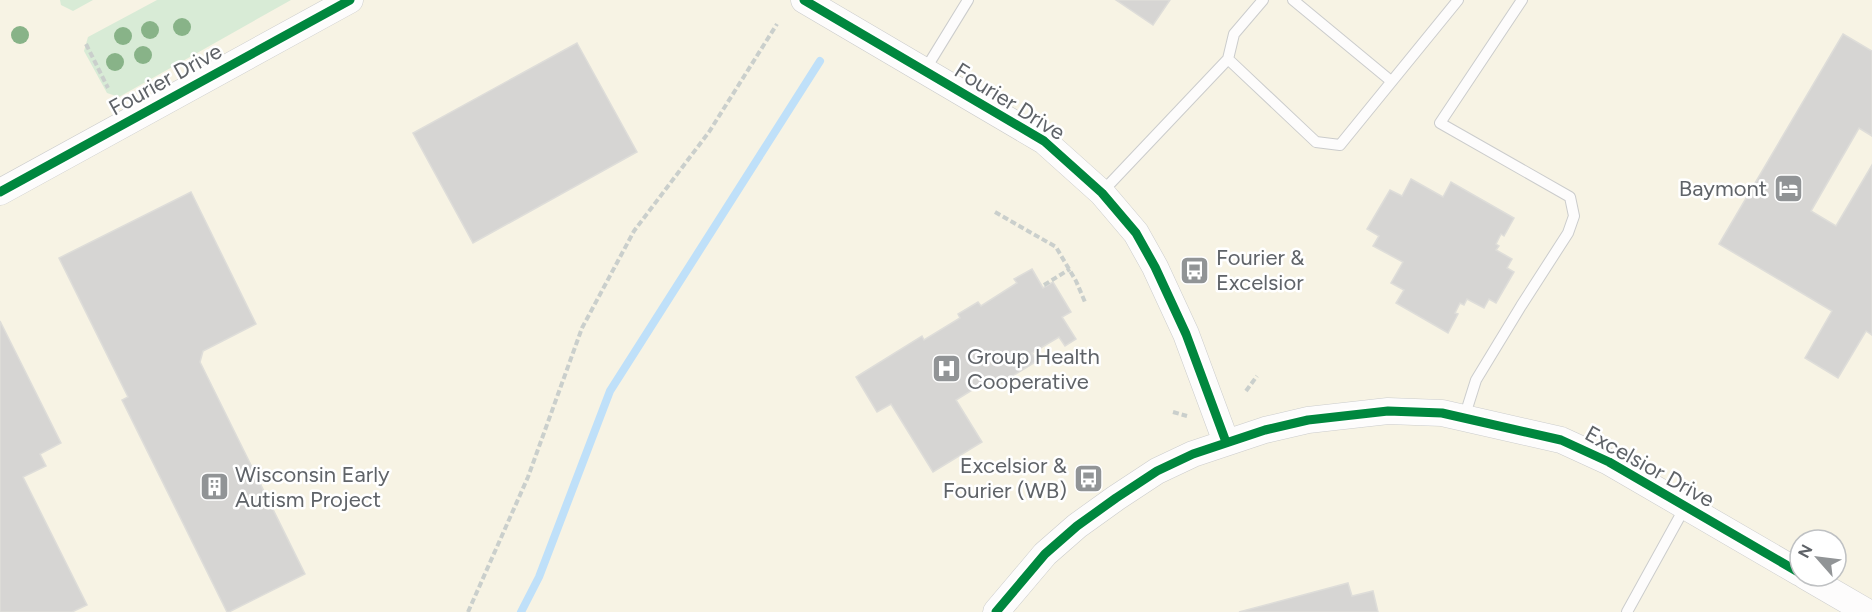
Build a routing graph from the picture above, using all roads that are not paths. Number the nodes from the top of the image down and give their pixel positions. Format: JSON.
{"nodes":[{"id":1,"x":350,"y":0,"type":"edge"},
{"id":2,"x":804,"y":0,"type":"edge"},
{"id":3,"x":968,"y":0,"type":"edge"},
{"id":4,"x":1263,"y":0,"type":"edge"},
{"id":5,"x":1293,"y":0,"type":"edge"},
{"id":6,"x":1458,"y":0,"type":"edge"},
{"id":7,"x":1522,"y":0,"type":"edge"},
{"id":8,"x":1228,"y":59,"type":"junction"},
{"id":9,"x":925,"y":70,"type":"junction"},
{"id":10,"x":1391,"y":81,"type":"junction"},
{"id":11,"x":0,"y":192,"type":"edge"},
{"id":12,"x":1102,"y":193,"type":"junction"},
{"id":13,"x":1464,"y":418,"type":"junction"},
{"id":14,"x":1226,"y":442,"type":"junction"},
{"id":15,"x":1685,"y":507,"type":"junction"},
{"id":16,"x":1788,"y":566,"type":"edge"},
{"id":17,"x":1826,"y":588,"type":"edge"},
{"id":18,"x":996,"y":612,"type":"edge"},
{"id":19,"x":1627,"y":612,"type":"edge"},
{"id":20,"x":1867,"y":612,"type":"edge"}],
"edges":[{"from":1,"to":11,"type":"street","name":"Fourier Drive"},
{"from":2,"to":9,"type":"street","name":"Fourier Drive"},
{"from":3,"to":9,"type":"lane"},
{"from":4,"to":8,"type":"lane"},
{"from":5,"to":10,"type":"lane"},
{"from":6,"to":10,"type":"lane"},
{"from":7,"to":13,"type":"lane"},
{"from":8,"to":10,"type":"lane"},
{"from":8,"to":12,"type":"lane"},
{"from":9,"to":12,"type":"street","name":"Fourier Drive"},
{"from":12,"to":14,"type":"street","name":"Fourier Drive"},
{"from":13,"to":14,"type":"street","name":"Excelsior Drive"},
{"from":13,"to":15,"type":"street","name":"Excelsior Drive"},
{"from":14,"to":18,"type":"street","name":"Excelsior Drive"},
{"from":15,"to":16,"type":"street","name":"Excelsior Drive"},
{"from":15,"to":19,"type":"lane"},
{"from":17,"to":20,"type":"street"}]}
